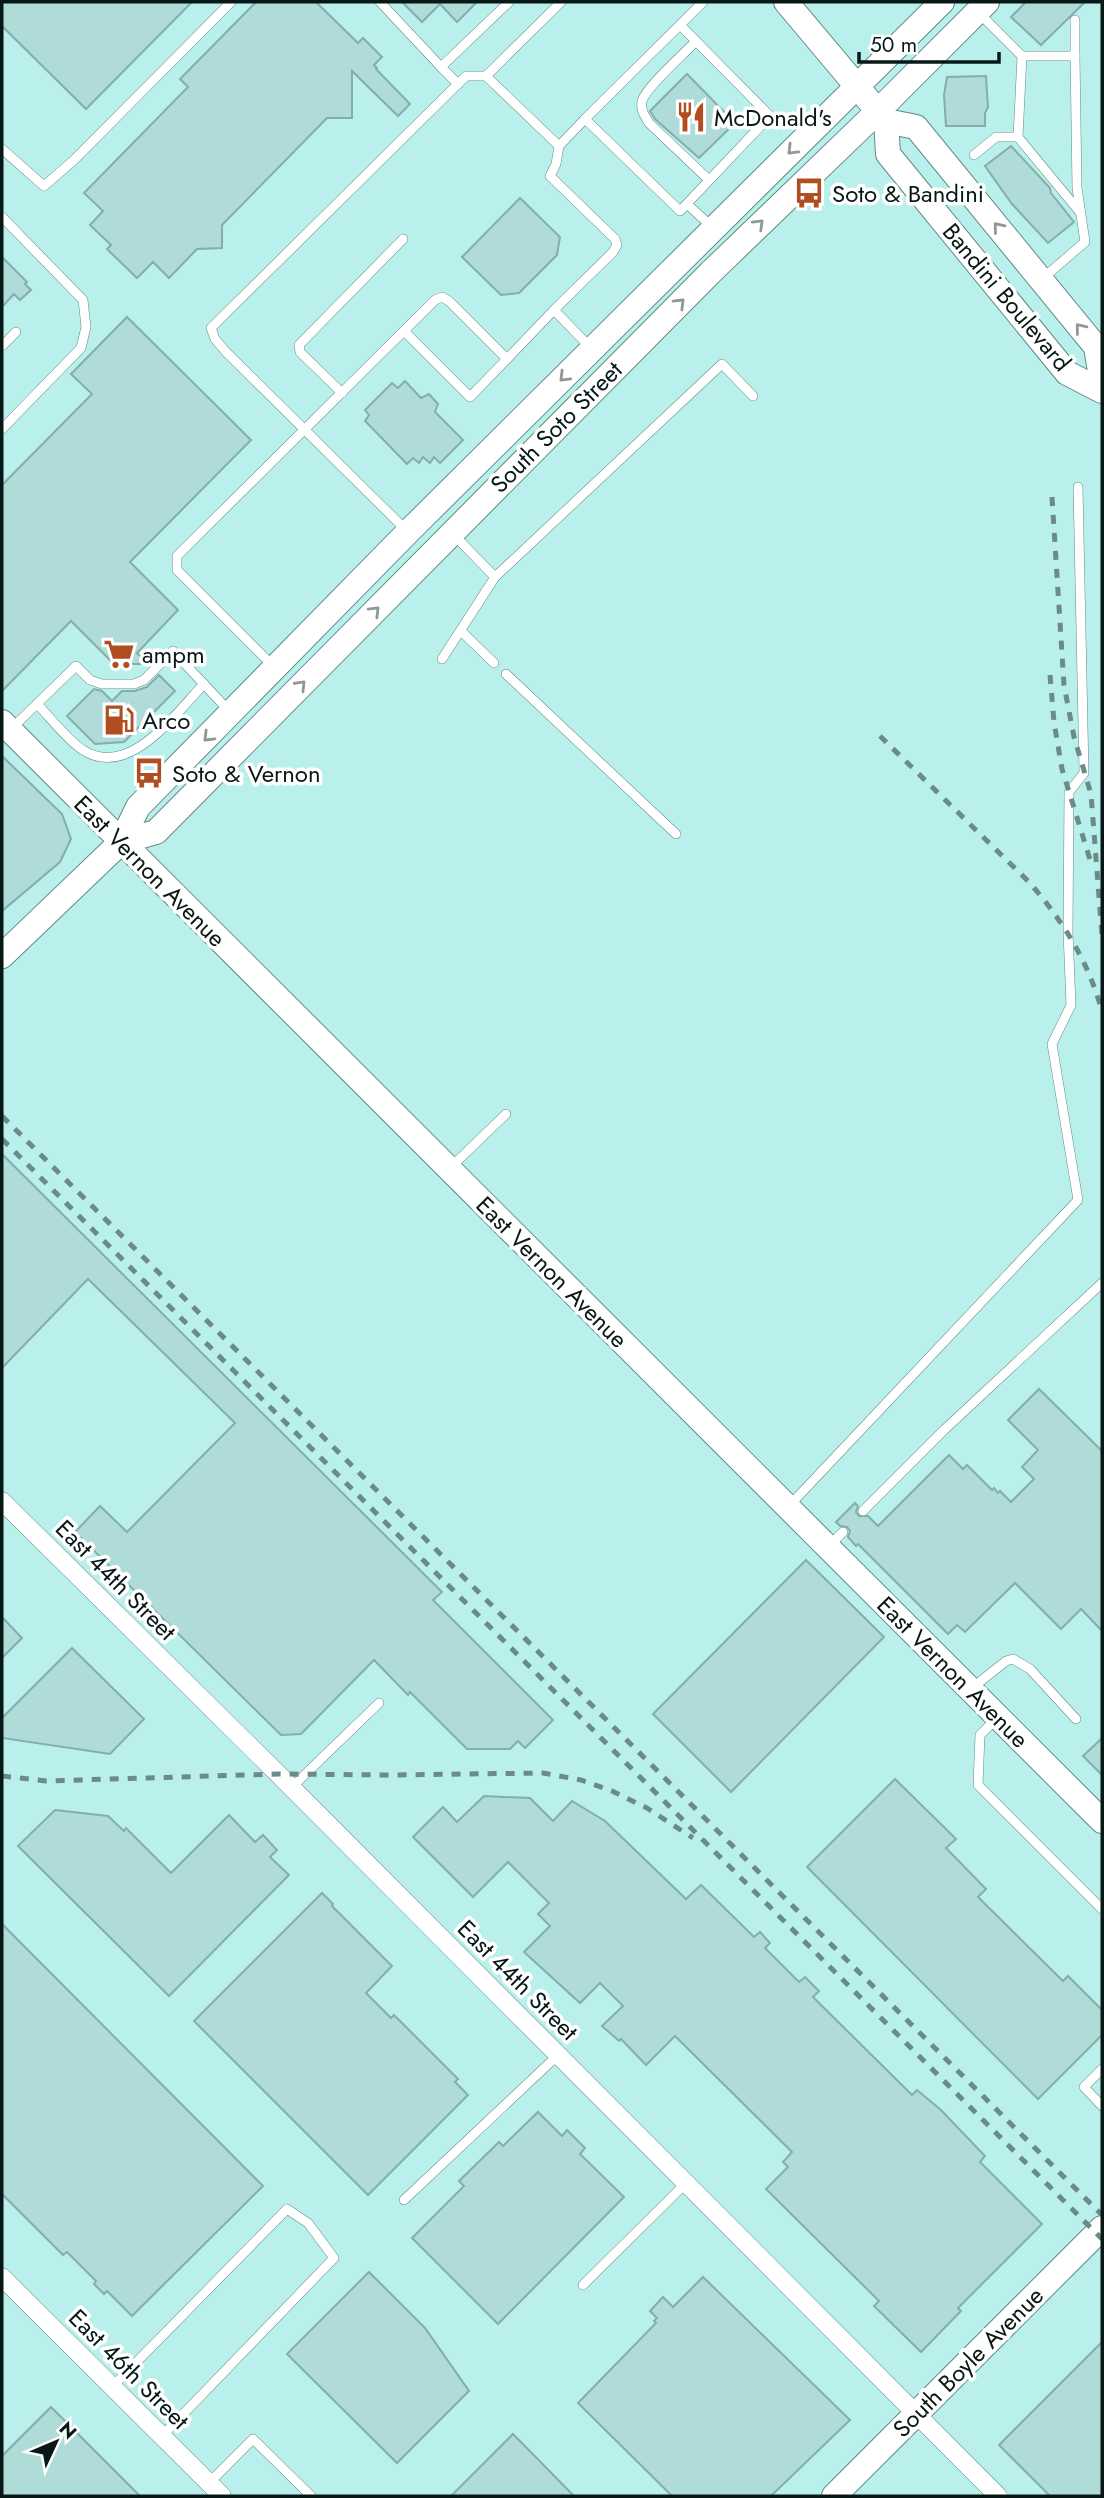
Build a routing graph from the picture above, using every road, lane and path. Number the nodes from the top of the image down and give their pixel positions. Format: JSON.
{"nodes":[{"id":1,"x":231,"y":2,"type":"edge"},
{"id":2,"x":380,"y":2,"type":"edge"},
{"id":3,"x":509,"y":2,"type":"edge"},
{"id":4,"x":561,"y":2,"type":"edge"},
{"id":5,"x":703,"y":2,"type":"edge"},
{"id":6,"x":786,"y":2,"type":"edge"},
{"id":7,"x":942,"y":2,"type":"edge"},
{"id":8,"x":983,"y":7,"type":"edge"},
{"id":9,"x":1075,"y":20,"type":"dead end"},
{"id":10,"x":680,"y":25,"type":"junction"},
{"id":11,"x":696,"y":41,"type":"junction"},
{"id":12,"x":1022,"y":56,"type":"junction"},
{"id":13,"x":1075,"y":56,"type":"junction"},
{"id":14,"x":441,"y":67,"type":"junction"},
{"id":15,"x":486,"y":76,"type":"junction"},
{"id":16,"x":458,"y":84,"type":"junction"},
{"id":17,"x":873,"y":104,"type":"junction"},
{"id":18,"x":585,"y":119,"type":"junction"},
{"id":19,"x":1017,"y":137,"type":"junction"},
{"id":20,"x":559,"y":146,"type":"junction"},
{"id":21,"x":2,"y":149,"type":"edge"},
{"id":22,"x":974,"y":155,"type":"dead end"},
{"id":23,"x":709,"y":180,"type":"junction"},
{"id":24,"x":687,"y":204,"type":"junction"},
{"id":25,"x":1082,"y":214,"type":"junction"},
{"id":26,"x":2,"y":218,"type":"edge"},
{"id":27,"x":713,"y":228,"type":"junction"},
{"id":28,"x":403,"y":239,"type":"dead end"},
{"id":29,"x":1041,"y":280,"type":"junction"},
{"id":30,"x":554,"y":310,"type":"junction"},
{"id":31,"x":404,"y":331,"type":"junction"},
{"id":32,"x":16,"y":332,"type":"dead end"},
{"id":33,"x":2,"y":346,"type":"edge"},
{"id":34,"x":592,"y":348,"type":"junction"},
{"id":35,"x":508,"y":359,"type":"junction"},
{"id":36,"x":1102,"y":383,"type":"edge"},
{"id":37,"x":1102,"y":391,"type":"edge"},
{"id":38,"x":342,"y":393,"type":"junction"},
{"id":39,"x":753,"y":396,"type":"dead end"},
{"id":40,"x":2,"y":429,"type":"edge"},
{"id":41,"x":306,"y":430,"type":"junction"},
{"id":42,"x":1078,"y":486,"type":"dead end"},
{"id":43,"x":408,"y":532,"type":"junction"},
{"id":44,"x":452,"y":533,"type":"junction"},
{"id":45,"x":430,"y":555,"type":"junction"},
{"id":46,"x":495,"y":578,"type":"junction"},
{"id":47,"x":461,"y":631,"type":"junction"},
{"id":48,"x":442,"y":659,"type":"dead end"},
{"id":49,"x":494,"y":663,"type":"dead end"},
{"id":50,"x":275,"y":668,"type":"junction"},
{"id":51,"x":506,"y":674,"type":"dead end"},
{"id":52,"x":204,"y":684,"type":"junction"},
{"id":53,"x":37,"y":704,"type":"junction"},
{"id":54,"x":231,"y":713,"type":"junction"},
{"id":55,"x":6,"y":726,"type":"edge"},
{"id":56,"x":676,"y":834,"type":"dead end"},
{"id":57,"x":121,"y":842,"type":"junction"},
{"id":58,"x":2,"y":956,"type":"edge"},
{"id":59,"x":506,"y":1114,"type":"dead end"},
{"id":60,"x":449,"y":1169,"type":"junction"},
{"id":61,"x":1102,"y":1283,"type":"edge"},
{"id":62,"x":2,"y":1501,"type":"edge"},
{"id":63,"x":788,"y":1508,"type":"junction"},
{"id":64,"x":863,"y":1511,"type":"dead end"},
{"id":65,"x":970,"y":1690,"type":"junction"},
{"id":66,"x":379,"y":1703,"type":"dead end"},
{"id":67,"x":998,"y":1717,"type":"junction"},
{"id":68,"x":1076,"y":1719,"type":"dead end"},
{"id":69,"x":292,"y":1788,"type":"junction"},
{"id":70,"x":1102,"y":1821,"type":"edge"},
{"id":71,"x":1102,"y":1909,"type":"edge"},
{"id":72,"x":558,"y":2055,"type":"junction"},
{"id":73,"x":1102,"y":2069,"type":"edge"},
{"id":74,"x":1102,"y":2106,"type":"edge"},
{"id":75,"x":686,"y":2183,"type":"junction"},
{"id":76,"x":404,"y":2200,"type":"dead end"},
{"id":77,"x":1102,"y":2228,"type":"edge"},
{"id":78,"x":2,"y":2277,"type":"edge"},
{"id":79,"x":583,"y":2285,"type":"dead end"},
{"id":80,"x":112,"y":2387,"type":"junction"},
{"id":81,"x":916,"y":2414,"type":"junction"},
{"id":82,"x":162,"y":2436,"type":"junction"},
{"id":83,"x":209,"y":2483,"type":"junction"},
{"id":84,"x":222,"y":2496,"type":"edge"},
{"id":85,"x":311,"y":2496,"type":"edge"},
{"id":86,"x":834,"y":2496,"type":"edge"},
{"id":87,"x":998,"y":2496,"type":"edge"}],
"edges":[{"from":1,"to":21,"type":"lane"},
{"from":2,"to":14,"type":"lane"},
{"from":3,"to":14,"type":"lane"},
{"from":4,"to":15,"type":"lane"},
{"from":5,"to":10,"type":"lane"},
{"from":6,"to":17,"type":"main road"},
{"from":7,"to":17,"type":"main road","name":"South Soto Street"},
{"from":8,"to":12,"type":"lane"},
{"from":8,"to":17,"type":"main road","name":"South Soto Street"},
{"from":9,"to":13,"type":"lane"},
{"from":10,"to":11,"type":"lane"},
{"from":10,"to":18,"type":"lane"},
{"from":11,"to":23,"type":"lane"},
{"from":11,"to":23,"type":"lane"},
{"from":12,"to":13,"type":"lane"},
{"from":12,"to":19,"type":"lane"},
{"from":13,"to":25,"type":"lane"},
{"from":14,"to":16,"type":"lane"},
{"from":15,"to":16,"type":"lane"},
{"from":15,"to":20,"type":"lane"},
{"from":16,"to":41,"type":"lane"},
{"from":17,"to":27,"type":"main road","name":"South Soto Street","one_way":true},
{"from":29,"to":17,"type":"main road","name":"Bandini Boulevard","one_way":true},
{"from":17,"to":37,"type":"main road","name":"Bandini Boulevard"},
{"from":44,"to":17,"type":"main road","name":"South Soto Street","one_way":true},
{"from":18,"to":20,"type":"lane"},
{"from":18,"to":24,"type":"lane"},
{"from":19,"to":22,"type":"lane"},
{"from":19,"to":25,"type":"lane"},
{"from":20,"to":30,"type":"lane"},
{"from":23,"to":24,"type":"lane"},
{"from":24,"to":27,"type":"lane"},
{"from":25,"to":29,"type":"lane"},
{"from":26,"to":40,"type":"lane"},
{"from":27,"to":34,"type":"main road","name":"South Soto Street"},
{"from":28,"to":38,"type":"lane"},
{"from":36,"to":29,"type":"main road","name":"Bandini Boulevard","one_way":true},
{"from":30,"to":34,"type":"lane"},
{"from":30,"to":35,"type":"lane"},
{"from":31,"to":35,"type":"lane"},
{"from":31,"to":35,"type":"lane"},
{"from":31,"to":38,"type":"lane"},
{"from":32,"to":33,"type":"lane"},
{"from":34,"to":43,"type":"main road","name":"South Soto Street","one_way":true},
{"from":38,"to":41,"type":"lane"},
{"from":39,"to":46,"type":"lane"},
{"from":41,"to":43,"type":"lane"},
{"from":41,"to":50,"type":"lane"},
{"from":42,"to":63,"type":"lane"},
{"from":43,"to":45,"type":"main road"},
{"from":43,"to":50,"type":"main road","name":"South Soto Street"},
{"from":44,"to":45,"type":"main road","name":"South Soto Street"},
{"from":44,"to":46,"type":"lane"},
{"from":57,"to":45,"type":"main road","name":"South Soto Street","one_way":true},
{"from":46,"to":47,"type":"lane"},
{"from":47,"to":48,"type":"lane"},
{"from":47,"to":49,"type":"lane"},
{"from":50,"to":54,"type":"main road","name":"South Soto Street"},
{"from":51,"to":56,"type":"lane"},
{"from":52,"to":53,"type":"lane"},
{"from":52,"to":53,"type":"lane"},
{"from":52,"to":54,"type":"lane"},
{"from":53,"to":55,"type":"lane"},
{"from":54,"to":57,"type":"main road","name":"South Soto Street","one_way":true},
{"from":55,"to":57,"type":"main road","name":"East Vernon Avenue"},
{"from":57,"to":58,"type":"main road","name":"South Soto Street"},
{"from":57,"to":60,"type":"main road","name":"East Vernon Avenue"},
{"from":59,"to":60,"type":"lane"},
{"from":60,"to":63,"type":"main road","name":"East Vernon Avenue"},
{"from":61,"to":64,"type":"lane"},
{"from":62,"to":69,"type":"street","name":"East 44th Street"},
{"from":63,"to":65,"type":"main road","name":"East Vernon Avenue"},
{"from":65,"to":67,"type":"main road","name":"East Vernon Avenue"},
{"from":65,"to":68,"type":"lane"},
{"from":66,"to":69,"type":"lane"},
{"from":67,"to":70,"type":"main road","name":"East Vernon Avenue"},
{"from":67,"to":71,"type":"lane"},
{"from":69,"to":72,"type":"street","name":"East 44th Street"},
{"from":72,"to":75,"type":"street","name":"East 44th Street"},
{"from":72,"to":76,"type":"lane"},
{"from":73,"to":74,"type":"lane"},
{"from":75,"to":79,"type":"lane"},
{"from":75,"to":81,"type":"street","name":"East 44th Street"},
{"from":77,"to":81,"type":"main road","name":"South Boyle Avenue"},
{"from":78,"to":80,"type":"street","name":"East 46th Street"},
{"from":80,"to":82,"type":"street","name":"East 46th Street"},
{"from":80,"to":82,"type":"lane"},
{"from":81,"to":86,"type":"main road","name":"South Boyle Avenue"},
{"from":81,"to":87,"type":"street","name":"East 44th Street"},
{"from":82,"to":83,"type":"street","name":"East 46th Street"},
{"from":83,"to":84,"type":"street","name":"East 46th Street"},
{"from":83,"to":85,"type":"lane"}]}
